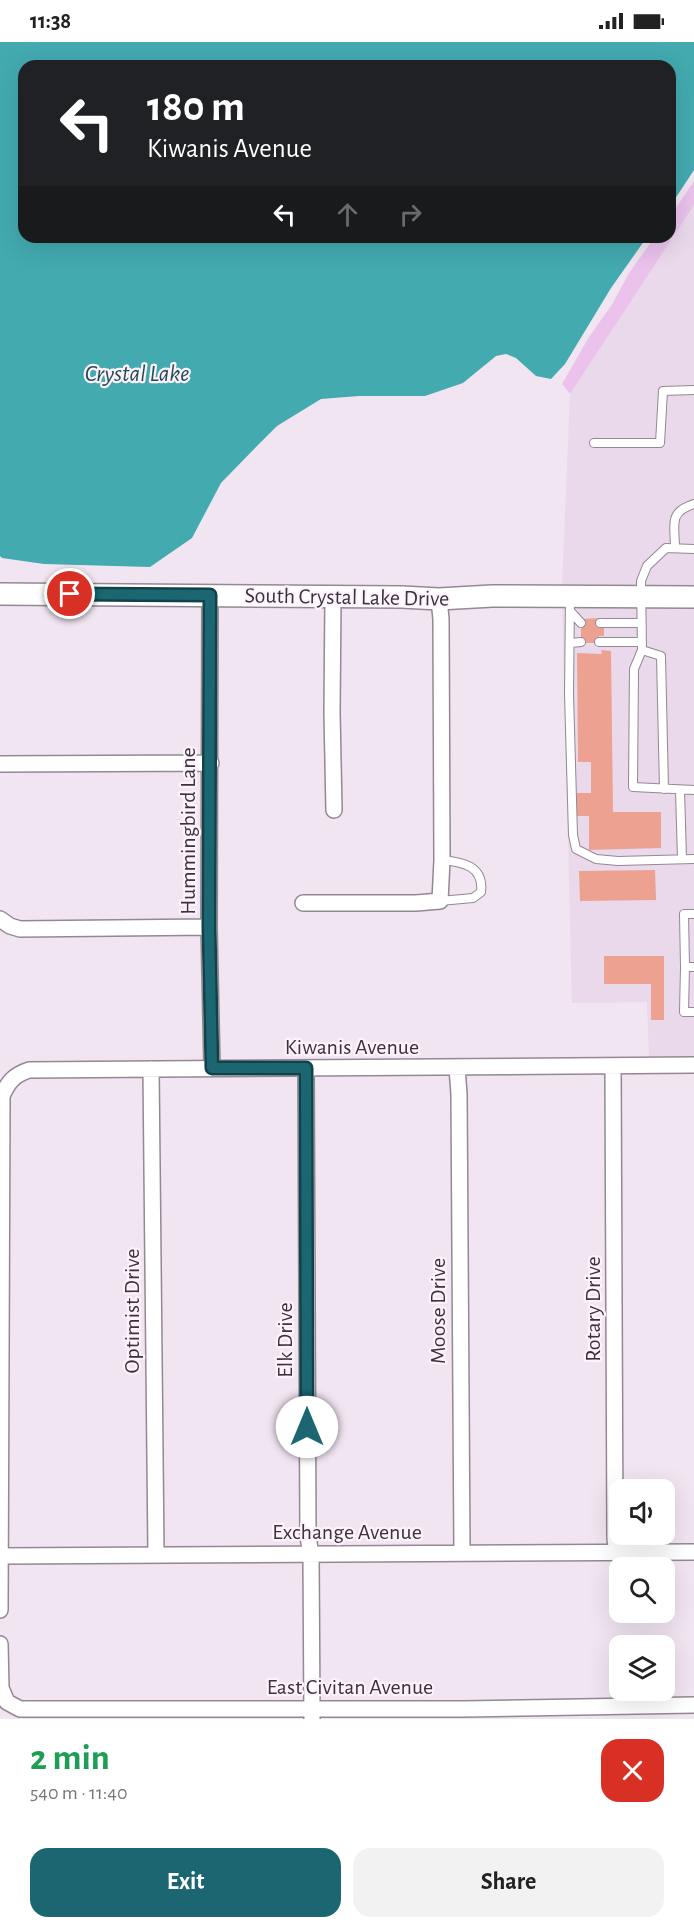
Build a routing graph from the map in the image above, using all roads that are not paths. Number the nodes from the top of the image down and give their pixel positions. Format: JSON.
{"nodes":[{"id":1,"x":694,"y":390,"type":"edge"},
{"id":2,"x":594,"y":443,"type":"dead end"},
{"id":3,"x":694,"y":504,"type":"edge"},
{"id":4,"x":675,"y":548,"type":"junction"},
{"id":5,"x":694,"y":549,"type":"edge"},
{"id":6,"x":0,"y":594,"type":"edge"},
{"id":7,"x":210,"y":595,"type":"junction"},
{"id":8,"x":333,"y":596,"type":"junction"},
{"id":9,"x":640,"y":596,"type":"junction"},
{"id":10,"x":694,"y":597,"type":"edge"},
{"id":11,"x":439,"y":599,"type":"junction"},
{"id":12,"x":570,"y":603,"type":"junction"},
{"id":13,"x":581,"y":623,"type":"dead end"},
{"id":14,"x":600,"y":623,"type":"dead end"},
{"id":15,"x":641,"y":623,"type":"junction"},
{"id":16,"x":581,"y":642,"type":"dead end"},
{"id":17,"x":599,"y":642,"type":"dead end"},
{"id":18,"x":570,"y":643,"type":"junction"},
{"id":19,"x":642,"y":646,"type":"junction"},
{"id":20,"x":211,"y":763,"type":"junction"},
{"id":21,"x":0,"y":764,"type":"edge"},
{"id":22,"x":663,"y":789,"type":"junction"},
{"id":23,"x":680,"y":789,"type":"junction"},
{"id":24,"x":694,"y":790,"type":"edge"},
{"id":25,"x":334,"y":810,"type":"dead end"},
{"id":26,"x":682,"y":859,"type":"junction"},
{"id":27,"x":694,"y":859,"type":"edge"},
{"id":28,"x":442,"y":860,"type":"junction"},
{"id":29,"x":440,"y":901,"type":"junction"},
{"id":30,"x":303,"y":903,"type":"dead end"},
{"id":31,"x":694,"y":914,"type":"edge"},
{"id":32,"x":3,"y":922,"type":"edge"},
{"id":33,"x":209,"y":927,"type":"junction"},
{"id":34,"x":685,"y":967,"type":"junction"},
{"id":35,"x":694,"y":967,"type":"edge"},
{"id":36,"x":694,"y":1012,"type":"edge"},
{"id":37,"x":694,"y":1065,"type":"edge"},
{"id":38,"x":613,"y":1066,"type":"junction"},
{"id":39,"x":212,"y":1068,"type":"junction"},
{"id":40,"x":306,"y":1068,"type":"junction"},
{"id":41,"x":457,"y":1068,"type":"junction"},
{"id":42,"x":151,"y":1069,"type":"junction"},
{"id":43,"x":617,"y":1552,"type":"junction"},
{"id":44,"x":694,"y":1552,"type":"edge"},
{"id":45,"x":462,"y":1553,"type":"junction"},
{"id":46,"x":156,"y":1554,"type":"junction"},
{"id":47,"x":311,"y":1554,"type":"junction"},
{"id":48,"x":1,"y":1556,"type":"edge"},
{"id":49,"x":0,"y":1610,"type":"edge"},
{"id":50,"x":0,"y":1644,"type":"edge"},
{"id":51,"x":694,"y":1705,"type":"edge"},
{"id":52,"x":312,"y":1714,"type":"edge"}],
"edges":[{"from":1,"to":2,"type":"lane"},
{"from":3,"to":4,"type":"lane"},
{"from":4,"to":5,"type":"lane"},
{"from":4,"to":9,"type":"lane"},
{"from":6,"to":7,"type":"street","name":"South Crystal Lake Drive"},
{"from":7,"to":8,"type":"street","name":"South Crystal Lake Drive"},
{"from":7,"to":20,"type":"street","name":"Hummingbird Lane"},
{"from":8,"to":11,"type":"street","name":"South Crystal Lake Drive"},
{"from":8,"to":25,"type":"street"},
{"from":9,"to":10,"type":"street","name":"South Crystal Lake Drive"},
{"from":9,"to":12,"type":"street","name":"South Crystal Lake Drive"},
{"from":9,"to":15,"type":"lane"},
{"from":11,"to":12,"type":"street","name":"South Crystal Lake Drive"},
{"from":11,"to":28,"type":"street"},
{"from":12,"to":13,"type":"lane"},
{"from":12,"to":18,"type":"lane"},
{"from":14,"to":15,"type":"lane"},
{"from":15,"to":19,"type":"lane"},
{"from":16,"to":18,"type":"lane"},
{"from":17,"to":19,"type":"lane"},
{"from":18,"to":26,"type":"lane"},
{"from":19,"to":22,"type":"lane"},
{"from":19,"to":22,"type":"lane"},
{"from":20,"to":21,"type":"street"},
{"from":20,"to":33,"type":"street","name":"Hummingbird Lane"},
{"from":22,"to":23,"type":"lane"},
{"from":23,"to":24,"type":"lane"},
{"from":23,"to":26,"type":"lane"},
{"from":26,"to":27,"type":"lane"},
{"from":28,"to":29,"type":"street"},
{"from":28,"to":29,"type":"lane"},
{"from":29,"to":30,"type":"street"},
{"from":31,"to":34,"type":"lane"},
{"from":32,"to":33,"type":"street"},
{"from":33,"to":39,"type":"street","name":"Hummingbird Lane"},
{"from":34,"to":35,"type":"lane"},
{"from":34,"to":36,"type":"lane"},
{"from":37,"to":38,"type":"street","name":"Kiwanis Avenue"},
{"from":38,"to":41,"type":"street","name":"Kiwanis Avenue"},
{"from":38,"to":43,"type":"street","name":"Rotary Drive"},
{"from":39,"to":40,"type":"street","name":"Kiwanis Avenue"},
{"from":39,"to":42,"type":"street","name":"Kiwanis Avenue"},
{"from":40,"to":41,"type":"street","name":"Kiwanis Avenue"},
{"from":40,"to":47,"type":"street","name":"Elk Drive"},
{"from":41,"to":45,"type":"street","name":"Moose Drive"},
{"from":42,"to":46,"type":"street","name":"Optimist Drive"},
{"from":42,"to":48,"type":"street","name":"Kiwanis Avenue"},
{"from":43,"to":44,"type":"street","name":"Exchange Avenue"},
{"from":43,"to":45,"type":"street","name":"Exchange Avenue"},
{"from":45,"to":47,"type":"street","name":"Exchange Avenue"},
{"from":46,"to":47,"type":"street","name":"Exchange Avenue"},
{"from":46,"to":48,"type":"street","name":"Exchange Avenue"},
{"from":47,"to":52,"type":"street","name":"Elk Drive"},
{"from":48,"to":49,"type":"street"},
{"from":50,"to":52,"type":"street","name":"East Civitan Avenue"},
{"from":51,"to":52,"type":"street","name":"East Civitan Avenue"}]}
